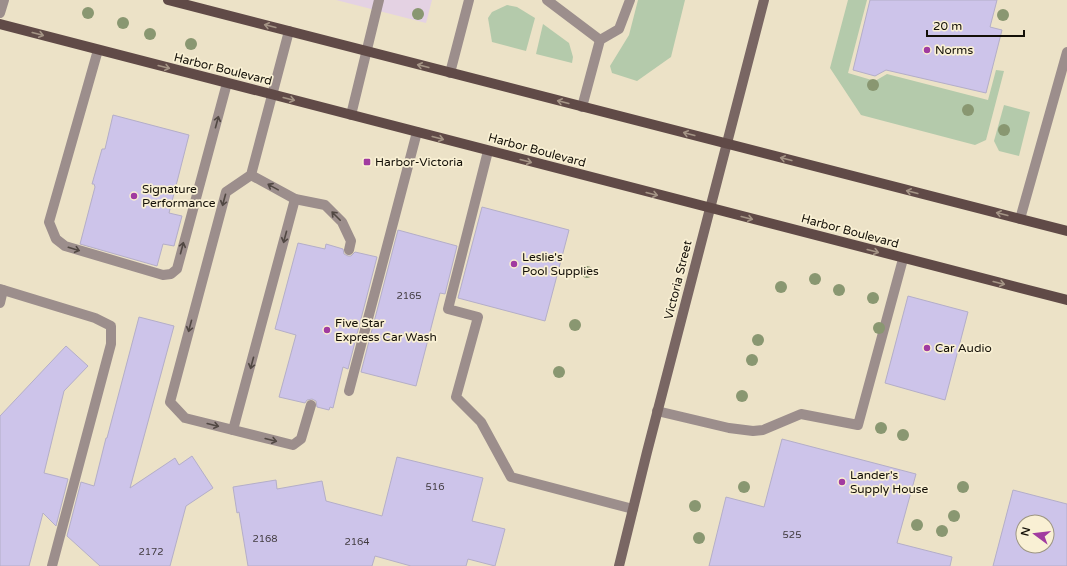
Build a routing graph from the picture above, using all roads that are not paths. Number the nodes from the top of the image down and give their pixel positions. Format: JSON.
{"nodes":[{"id":1,"x":4,"y":0,"type":"edge"},
{"id":2,"x":172,"y":0,"type":"edge"},
{"id":3,"x":379,"y":0,"type":"edge"},
{"id":4,"x":469,"y":0,"type":"edge"},
{"id":5,"x":547,"y":0,"type":"edge"},
{"id":6,"x":630,"y":0,"type":"edge"},
{"id":7,"x":764,"y":0,"type":"edge"},
{"id":8,"x":0,"y":13,"type":"edge"},
{"id":9,"x":0,"y":24,"type":"edge"},
{"id":10,"x":290,"y":31,"type":"junction"},
{"id":11,"x":600,"y":40,"type":"junction"},
{"id":12,"x":98,"y":50,"type":"junction"},
{"id":13,"x":366,"y":51,"type":"junction"},
{"id":14,"x":1067,"y":52,"type":"edge"},
{"id":15,"x":450,"y":72,"type":"junction"},
{"id":16,"x":227,"y":83,"type":"junction"},
{"id":17,"x":272,"y":95,"type":"junction"},
{"id":18,"x":582,"y":107,"type":"junction"},
{"id":19,"x":351,"y":115,"type":"junction"},
{"id":20,"x":417,"y":132,"type":"junction"},
{"id":21,"x":726,"y":144,"type":"junction"},
{"id":22,"x":488,"y":151,"type":"junction"},
{"id":23,"x":251,"y":175,"type":"junction"},
{"id":24,"x":295,"y":199,"type":"junction"},
{"id":25,"x":710,"y":208,"type":"junction"},
{"id":26,"x":1020,"y":219,"type":"junction"},
{"id":27,"x":1067,"y":231,"type":"edge"},
{"id":28,"x":349,"y":250,"type":"dead end"},
{"id":29,"x":904,"y":258,"type":"junction"},
{"id":30,"x":2,"y":289,"type":"edge"},
{"id":31,"x":1067,"y":300,"type":"edge"},
{"id":32,"x":0,"y":303,"type":"edge"},
{"id":33,"x":349,"y":391,"type":"dead end"},
{"id":34,"x":311,"y":405,"type":"dead end"},
{"id":35,"x":658,"y":411,"type":"junction"},
{"id":36,"x":234,"y":430,"type":"junction"},
{"id":37,"x":633,"y":510,"type":"junction"},
{"id":38,"x":52,"y":566,"type":"edge"},
{"id":39,"x":619,"y":566,"type":"edge"}],
"edges":[{"from":1,"to":8,"type":"lane"},
{"from":10,"to":2,"type":"main road","one_way":true},
{"from":3,"to":13,"type":"lane"},
{"from":4,"to":15,"type":"lane"},
{"from":5,"to":11,"type":"lane"},
{"from":6,"to":11,"type":"lane"},
{"from":7,"to":21,"type":"main road","name":"Victoria Street"},
{"from":9,"to":12,"type":"main road","name":"Harbor Boulevard","one_way":true},
{"from":10,"to":13,"type":"main road"},
{"from":10,"to":17,"type":"lane"},
{"from":11,"to":18,"type":"lane"},
{"from":12,"to":16,"type":"main road","name":"Harbor Boulevard","one_way":true},
{"from":12,"to":16,"type":"lane","one_way":true},
{"from":15,"to":13,"type":"main road","one_way":true},
{"from":13,"to":19,"type":"lane"},
{"from":14,"to":26,"type":"lane"},
{"from":18,"to":15,"type":"main road","one_way":true},
{"from":16,"to":17,"type":"main road","name":"Harbor Boulevard"},
{"from":17,"to":19,"type":"main road","name":"Harbor Boulevard","one_way":true},
{"from":17,"to":23,"type":"lane"},
{"from":21,"to":18,"type":"main road","one_way":true},
{"from":19,"to":20,"type":"main road","name":"Harbor Boulevard"},
{"from":20,"to":22,"type":"main road","name":"Harbor Boulevard","one_way":true},
{"from":20,"to":33,"type":"lane"},
{"from":21,"to":25,"type":"main road","name":"Victoria Street"},
{"from":26,"to":21,"type":"main road","one_way":true},
{"from":22,"to":25,"type":"main road","name":"Harbor Boulevard","one_way":true},
{"from":22,"to":37,"type":"lane"},
{"from":24,"to":23,"type":"lane","one_way":true},
{"from":23,"to":36,"type":"lane","one_way":true},
{"from":28,"to":24,"type":"lane","one_way":true},
{"from":24,"to":36,"type":"lane","one_way":true},
{"from":25,"to":29,"type":"main road","name":"Harbor Boulevard","one_way":true},
{"from":25,"to":35,"type":"main road","name":"Victoria Street"},
{"from":26,"to":27,"type":"main road"},
{"from":29,"to":31,"type":"main road","name":"Harbor Boulevard","one_way":true},
{"from":29,"to":35,"type":"lane"},
{"from":30,"to":32,"type":"lane"},
{"from":30,"to":38,"type":"lane"},
{"from":36,"to":34,"type":"lane","one_way":true},
{"from":35,"to":37,"type":"main road","name":"Victoria Street"},
{"from":37,"to":39,"type":"main road","name":"Victoria Street"}]}
